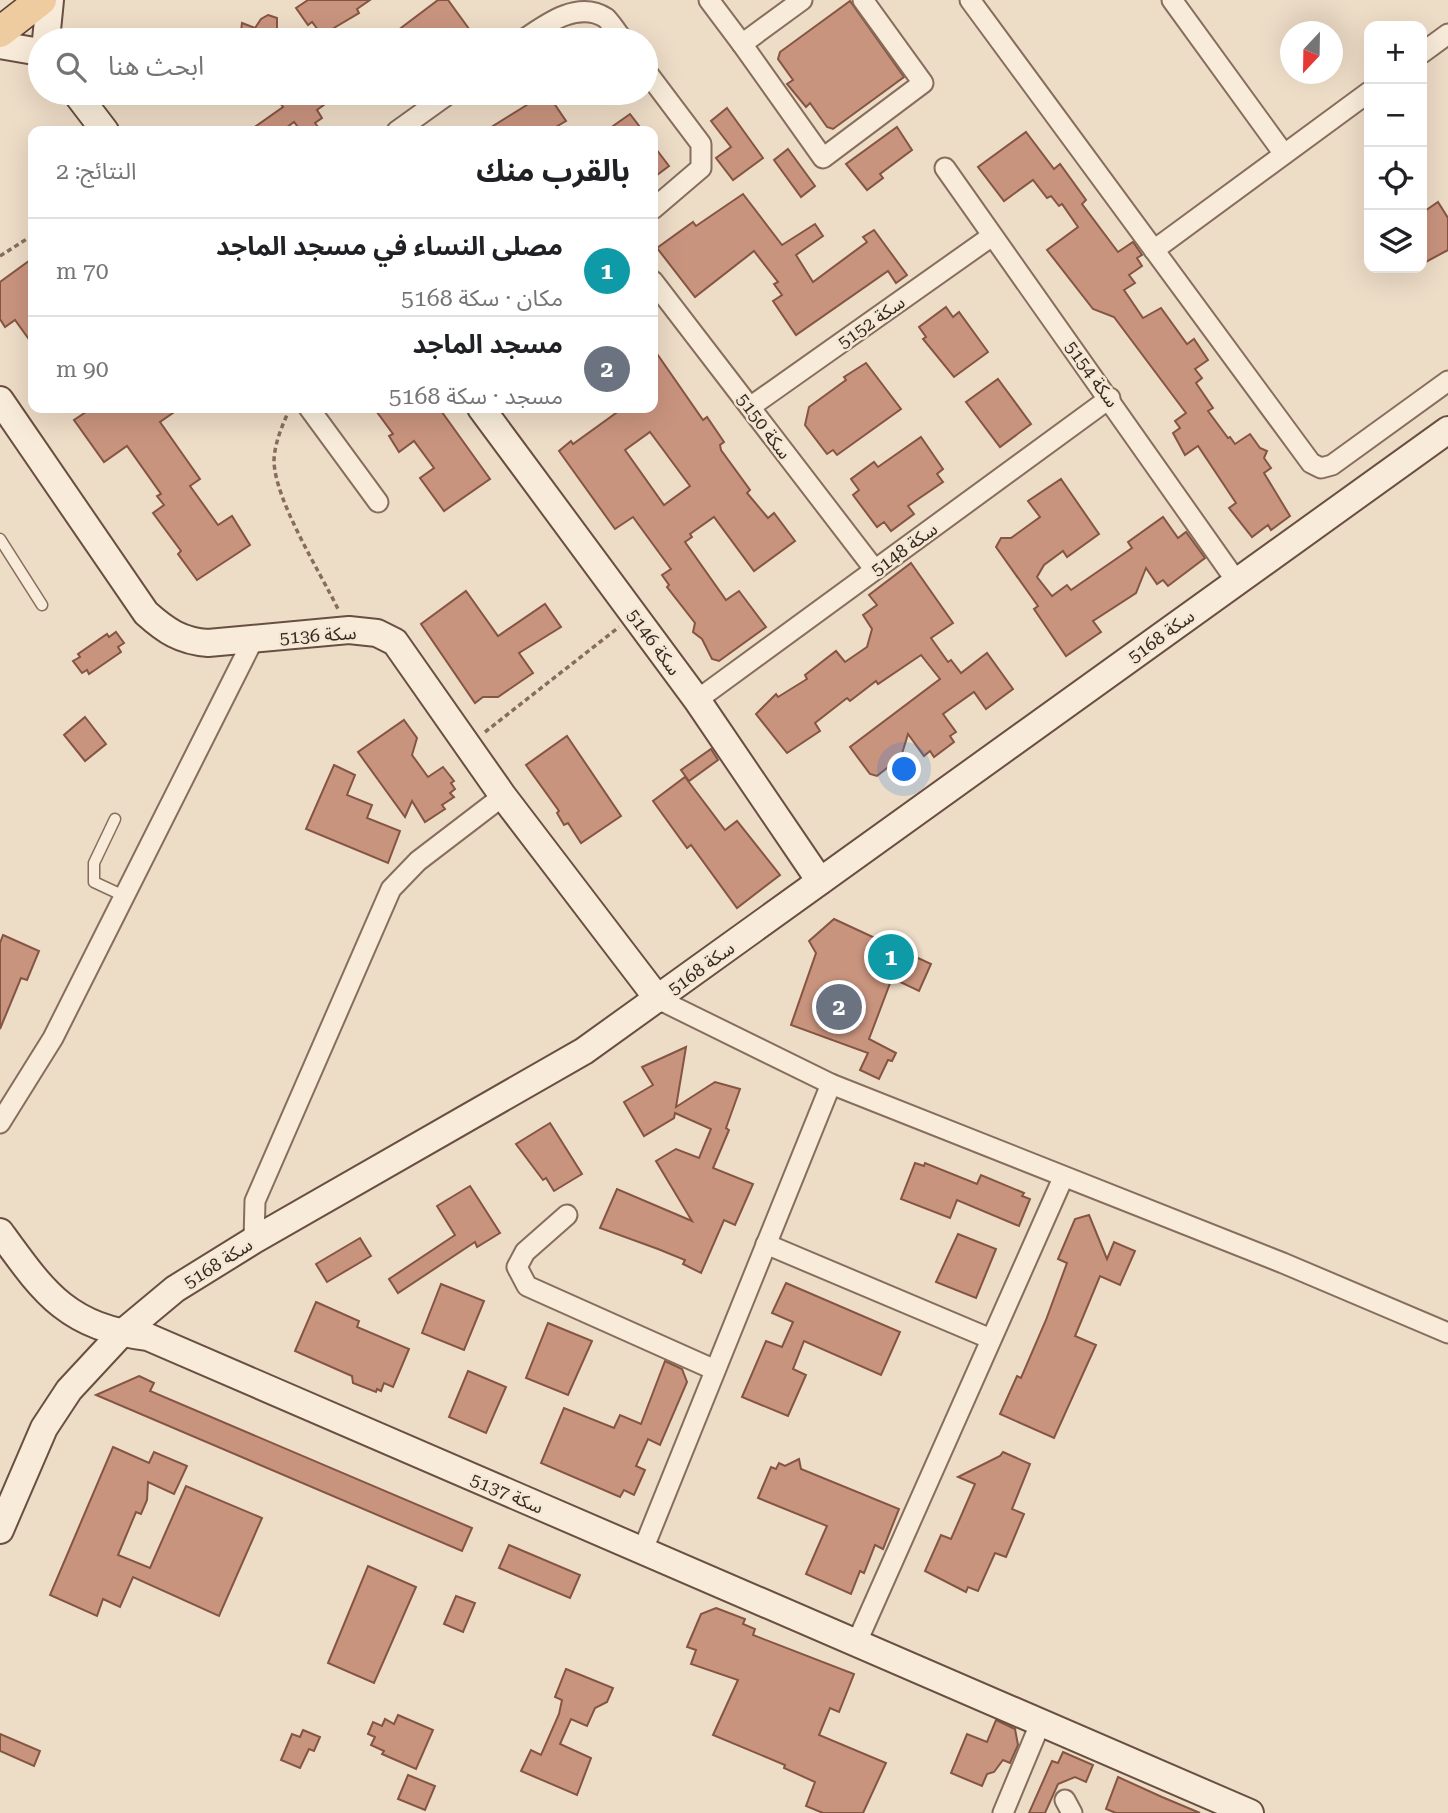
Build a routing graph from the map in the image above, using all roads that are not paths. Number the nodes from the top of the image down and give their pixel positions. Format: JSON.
{"nodes":[{"id":1,"x":41,"y":0,"type":"edge"},
{"id":2,"x":50,"y":0,"type":"edge"},
{"id":3,"x":709,"y":0,"type":"edge"},
{"id":4,"x":802,"y":0,"type":"edge"},
{"id":5,"x":863,"y":0,"type":"edge"},
{"id":6,"x":970,"y":0,"type":"edge"},
{"id":7,"x":1172,"y":0,"type":"edge"},
{"id":8,"x":47,"y":28,"type":"edge"},
{"id":9,"x":540,"y":28,"type":"edge"},
{"id":10,"x":614,"y":28,"type":"edge"},
{"id":11,"x":0,"y":32,"type":"edge"},
{"id":12,"x":1448,"y":34,"type":"edge"},
{"id":13,"x":742,"y":44,"type":"junction"},
{"id":14,"x":0,"y":45,"type":"edge"},
{"id":15,"x":1427,"y":49,"type":"edge"},
{"id":16,"x":28,"y":50,"type":"edge"},
{"id":17,"x":658,"y":87,"type":"edge"},
{"id":18,"x":1364,"y":96,"type":"edge"},
{"id":19,"x":85,"y":105,"type":"edge"},
{"id":20,"x":433,"y":105,"type":"edge"},
{"id":21,"x":101,"y":126,"type":"edge"},
{"id":22,"x":404,"y":126,"type":"edge"},
{"id":23,"x":1284,"y":154,"type":"junction"},
{"id":24,"x":945,"y":168,"type":"dead end"},
{"id":25,"x":658,"y":205,"type":"edge"},
{"id":26,"x":992,"y":236,"type":"junction"},
{"id":27,"x":1154,"y":250,"type":"junction"},
{"id":28,"x":658,"y":288,"type":"edge"},
{"id":29,"x":1448,"y":381,"type":"edge"},
{"id":30,"x":1110,"y":398,"type":"junction"},
{"id":31,"x":2,"y":408,"type":"edge"},
{"id":32,"x":750,"y":408,"type":"junction"},
{"id":33,"x":313,"y":413,"type":"edge"},
{"id":34,"x":485,"y":413,"type":"edge"},
{"id":35,"x":1448,"y":430,"type":"edge"},
{"id":36,"x":378,"y":502,"type":"dead end"},
{"id":37,"x":0,"y":539,"type":"edge"},
{"id":38,"x":875,"y":570,"type":"junction"},
{"id":39,"x":1237,"y":582,"type":"junction"},
{"id":40,"x":42,"y":605,"type":"dead end"},
{"id":41,"x":253,"y":640,"type":"junction"},
{"id":42,"x":697,"y":700,"type":"junction"},
{"id":43,"x":503,"y":796,"type":"junction"},
{"id":44,"x":115,"y":819,"type":"dead end"},
{"id":45,"x":820,"y":881,"type":"junction"},
{"id":46,"x":124,"y":896,"type":"junction"},
{"id":47,"x":658,"y":999,"type":"junction"},
{"id":48,"x":831,"y":1084,"type":"junction"},
{"id":49,"x":0,"y":1123,"type":"edge"},
{"id":50,"x":1062,"y":1178,"type":"junction"},
{"id":51,"x":567,"y":1215,"type":"dead end"},
{"id":52,"x":0,"y":1232,"type":"edge"},
{"id":53,"x":254,"y":1240,"type":"junction"},
{"id":54,"x":766,"y":1244,"type":"junction"},
{"id":55,"x":1448,"y":1333,"type":"edge"},
{"id":56,"x":121,"y":1334,"type":"junction"},
{"id":57,"x":991,"y":1339,"type":"junction"},
{"id":58,"x":715,"y":1370,"type":"junction"},
{"id":59,"x":0,"y":1530,"type":"edge"},
{"id":60,"x":642,"y":1552,"type":"junction"},
{"id":61,"x":856,"y":1644,"type":"junction"},
{"id":62,"x":1040,"y":1724,"type":"junction"},
{"id":63,"x":1003,"y":1813,"type":"edge"},
{"id":64,"x":1250,"y":1813,"type":"edge"}],
"edges":[{"from":1,"to":11,"type":"main road"},
{"from":2,"to":8,"type":"street"},
{"from":3,"to":13,"type":"street"},
{"from":4,"to":13,"type":"street"},
{"from":5,"to":13,"type":"street"},
{"from":6,"to":27,"type":"street"},
{"from":7,"to":23,"type":"street"},
{"from":9,"to":10,"type":"street"},
{"from":12,"to":15,"type":"street"},
{"from":14,"to":16,"type":"street"},
{"from":17,"to":25,"type":"street"},
{"from":18,"to":23,"type":"street"},
{"from":19,"to":21,"type":"street"},
{"from":20,"to":22,"type":"street"},
{"from":23,"to":27,"type":"street"},
{"from":24,"to":26,"type":"street","name":"سكة 5154"},
{"from":26,"to":30,"type":"street","name":"سكة 5154"},
{"from":26,"to":32,"type":"street","name":"سكة 5152"},
{"from":27,"to":29,"type":"street"},
{"from":28,"to":32,"type":"street","name":"سكة 5150"},
{"from":30,"to":38,"type":"street","name":"سكة 5148"},
{"from":30,"to":39,"type":"street","name":"سكة 5154"},
{"from":31,"to":41,"type":"street","name":"سكة 5136"},
{"from":32,"to":38,"type":"street","name":"سكة 5150"},
{"from":33,"to":36,"type":"street"},
{"from":34,"to":42,"type":"street","name":"سكة 5146"},
{"from":35,"to":39,"type":"street","name":"سكة 5168"},
{"from":37,"to":40,"type":"lane"},
{"from":38,"to":42,"type":"street","name":"سكة 5148"},
{"from":39,"to":45,"type":"street","name":"سكة 5168"},
{"from":41,"to":43,"type":"street","name":"سكة 5136"},
{"from":41,"to":46,"type":"street"},
{"from":42,"to":45,"type":"street","name":"سكة 5146"},
{"from":43,"to":47,"type":"street","name":"سكة 5136"},
{"from":43,"to":53,"type":"street"},
{"from":44,"to":46,"type":"lane"},
{"from":45,"to":47,"type":"street","name":"سكة 5168"},
{"from":46,"to":49,"type":"street"},
{"from":47,"to":48,"type":"street"},
{"from":47,"to":53,"type":"street","name":"سكة 5168"},
{"from":48,"to":50,"type":"street"},
{"from":48,"to":54,"type":"street"},
{"from":50,"to":55,"type":"street"},
{"from":50,"to":57,"type":"street"},
{"from":51,"to":58,"type":"street"},
{"from":52,"to":56,"type":"street","name":"سكة 5137"},
{"from":53,"to":56,"type":"street","name":"سكة 5168"},
{"from":54,"to":57,"type":"street"},
{"from":54,"to":58,"type":"street"},
{"from":56,"to":59,"type":"street","name":"سكة 5168"},
{"from":56,"to":60,"type":"street","name":"سكة 5137"},
{"from":57,"to":61,"type":"street"},
{"from":58,"to":60,"type":"street"},
{"from":60,"to":61,"type":"street","name":"سكة 5137"},
{"from":61,"to":62,"type":"street","name":"سكة 5137"},
{"from":62,"to":63,"type":"street"},
{"from":62,"to":64,"type":"street","name":"سكة 5137"}]}
